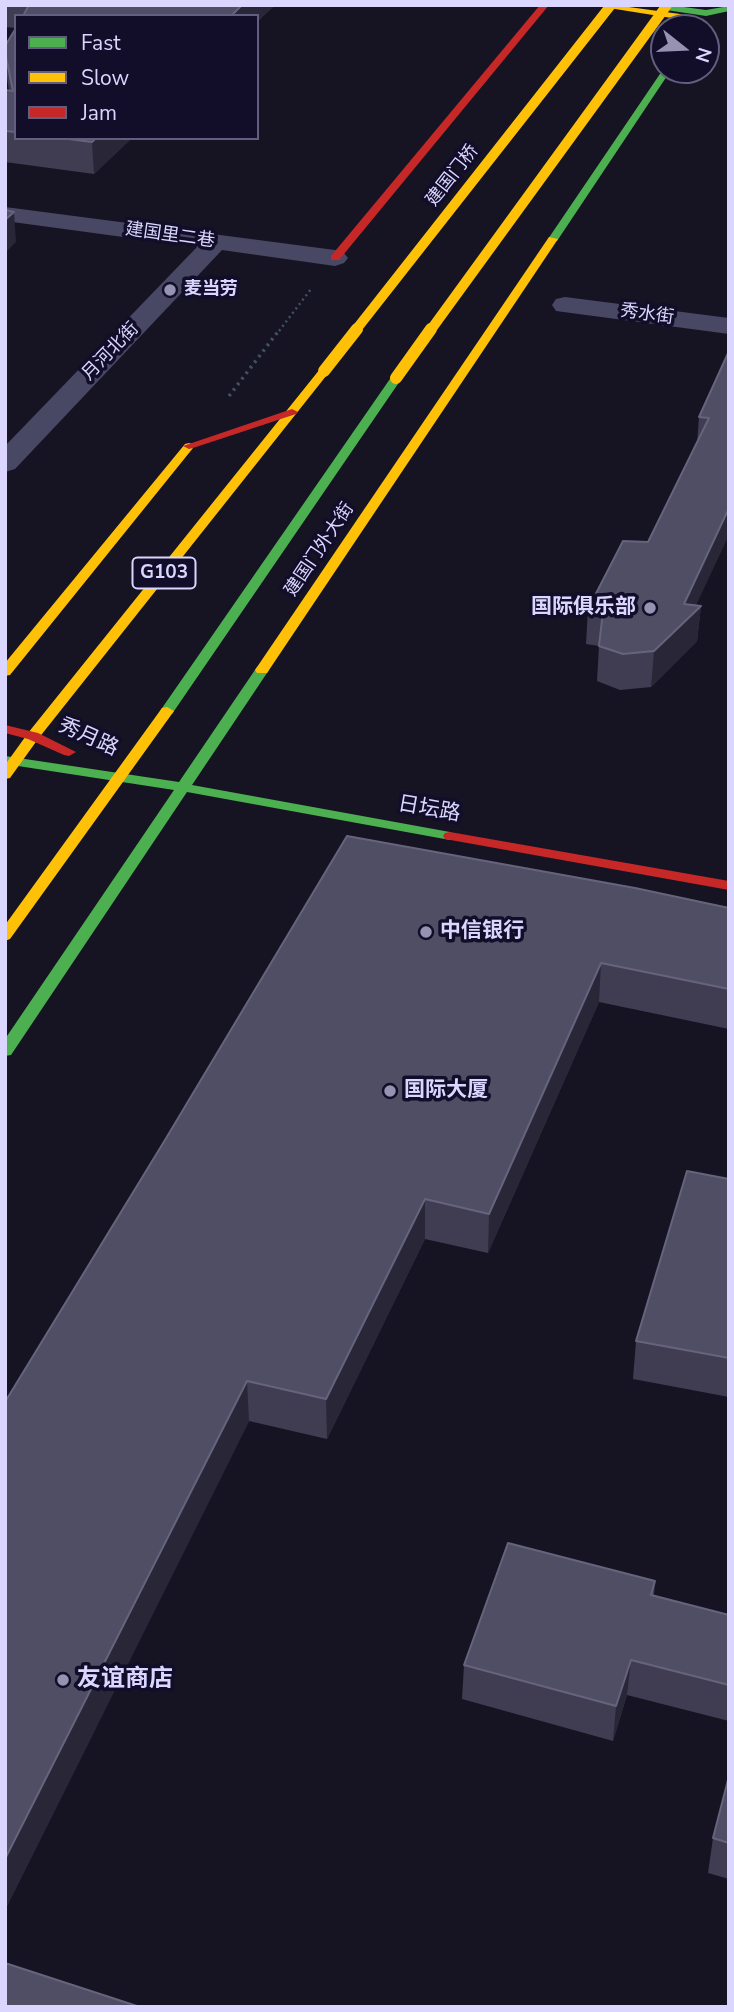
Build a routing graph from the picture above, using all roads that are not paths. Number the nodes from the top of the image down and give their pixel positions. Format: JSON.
{"nodes":[{"id":1,"x":594,"y":5,"type":"edge"},
{"id":2,"x":611,"y":5,"type":"edge"},
{"id":3,"x":649,"y":5,"type":"edge"},
{"id":4,"x":667,"y":5,"type":"edge"},
{"id":5,"x":563,"y":6,"type":"edge"},
{"id":6,"x":543,"y":7,"type":"edge"},
{"id":7,"x":658,"y":14,"type":"edge"},
{"id":8,"x":676,"y":14,"type":"edge"},
{"id":9,"x":658,"y":84,"type":"edge"},
{"id":10,"x":5,"y":214,"type":"edge"},
{"id":11,"x":216,"y":242,"type":"junction"},
{"id":12,"x":335,"y":258,"type":"joint"},
{"id":13,"x":565,"y":305,"type":"dead end"},
{"id":14,"x":729,"y":326,"type":"edge"},
{"id":15,"x":292,"y":412,"type":"junction"},
{"id":16,"x":5,"y":463,"type":"edge"},
{"id":17,"x":5,"y":672,"type":"edge"},
{"id":18,"x":5,"y":729,"type":"edge"},
{"id":19,"x":33,"y":736,"type":"junction"},
{"id":20,"x":9,"y":766,"type":"edge"},
{"id":21,"x":122,"y":776,"type":"junction"},
{"id":22,"x":184,"y":787,"type":"junction"},
{"id":23,"x":729,"y":886,"type":"edge"},
{"id":24,"x":5,"y":936,"type":"edge"},
{"id":25,"x":5,"y":1051,"type":"edge"}],
"edges":[{"from":1,"to":7,"type":"main road"},
{"from":2,"to":15,"type":"main road","name":"建国门桥","number":"G103","bridge":true},
{"from":3,"to":8,"type":"main road"},
{"from":4,"to":21,"type":"main road","name":"建国门外大街","bridge":true},
{"from":5,"to":6,"type":"main road"},
{"from":6,"to":12,"type":"main road"},
{"from":9,"to":22,"type":"main road","name":"建国门外大街"},
{"from":10,"to":11,"type":"street","name":"建国里二巷"},
{"from":11,"to":12,"type":"street","name":"建国里二巷"},
{"from":11,"to":16,"type":"street","name":"月河北街"},
{"from":13,"to":14,"type":"street","name":"秀水街"},
{"from":15,"to":17,"type":"main road"},
{"from":15,"to":19,"type":"main road","number":"G103"},
{"from":18,"to":19,"type":"main road","name":"秀月路"},
{"from":19,"to":20,"type":"main road","number":"G103"},
{"from":19,"to":21,"type":"main road","name":"秀月路"},
{"from":20,"to":21,"type":"main road","name":"秀月路"},
{"from":21,"to":22,"type":"main road","name":"日坛路"},
{"from":21,"to":24,"type":"main road","name":"建国门外大街"},
{"from":22,"to":23,"type":"main road","name":"日坛路"},
{"from":22,"to":25,"type":"main road","name":"建国门外大街"}]}
